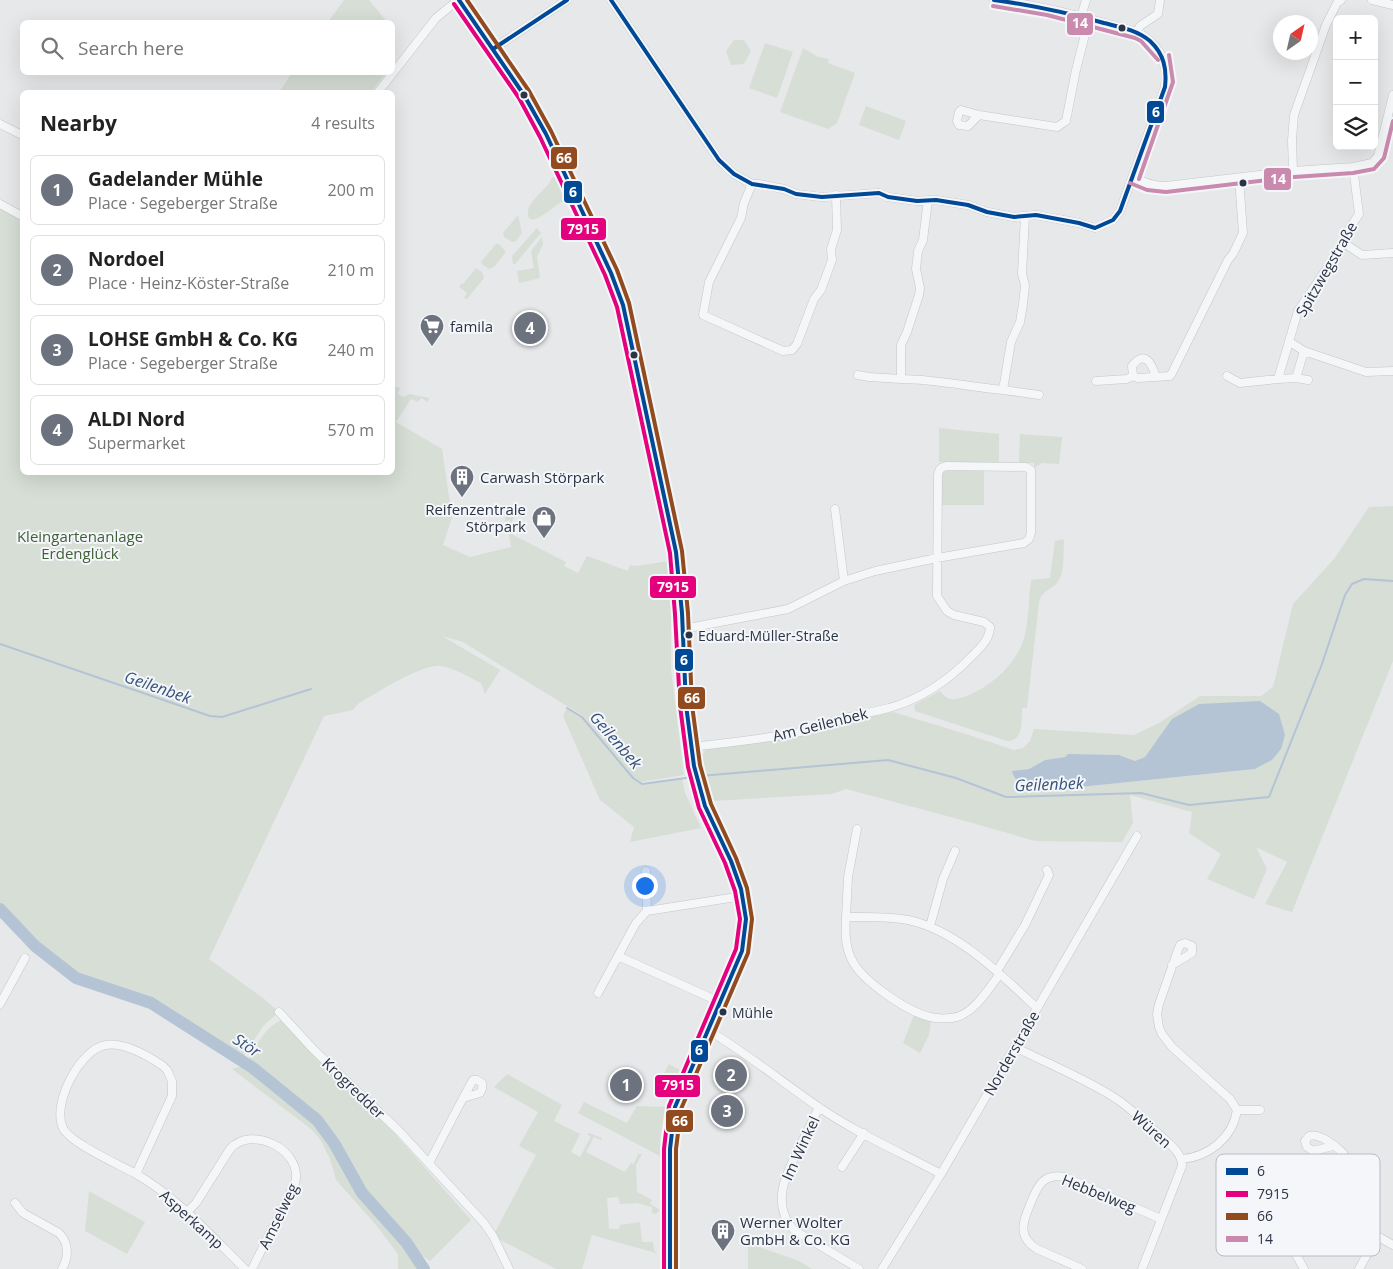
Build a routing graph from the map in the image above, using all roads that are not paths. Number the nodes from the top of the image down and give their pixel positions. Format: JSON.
{"nodes":[{"id":1,"x":458,"y":0,"type":"edge"},
{"id":2,"x":567,"y":0,"type":"edge"},
{"id":3,"x":611,"y":0,"type":"edge"},
{"id":4,"x":994,"y":0,"type":"edge"},
{"id":5,"x":1086,"y":0,"type":"edge"},
{"id":6,"x":1160,"y":0,"type":"edge"},
{"id":7,"x":1340,"y":0,"type":"edge"},
{"id":8,"x":1372,"y":0,"type":"edge"},
{"id":9,"x":1016,"y":1,"type":"edge"},
{"id":10,"x":1393,"y":5,"type":"edge"},
{"id":11,"x":1081,"y":17,"type":"junction"},
{"id":12,"x":1089,"y":19,"type":"junction"},
{"id":13,"x":1137,"y":32,"type":"junction"},
{"id":14,"x":493,"y":50,"type":"junction"},
{"id":15,"x":395,"y":70,"type":"edge"},
{"id":16,"x":391,"y":75,"type":"edge"},
{"id":17,"x":380,"y":90,"type":"edge"},
{"id":18,"x":1393,"y":95,"type":"edge"},
{"id":19,"x":978,"y":115,"type":"dead end"},
{"id":20,"x":0,"y":124,"type":"edge"},
{"id":21,"x":20,"y":134,"type":"edge"},
{"id":22,"x":1354,"y":166,"type":"junction"},
{"id":23,"x":1293,"y":171,"type":"junction"},
{"id":24,"x":1133,"y":177,"type":"junction"},
{"id":25,"x":1239,"y":178,"type":"junction"},
{"id":26,"x":752,"y":184,"type":"junction"},
{"id":27,"x":836,"y":195,"type":"junction"},
{"id":28,"x":928,"y":200,"type":"junction"},
{"id":29,"x":0,"y":204,"type":"edge"},
{"id":30,"x":20,"y":215,"type":"edge"},
{"id":31,"x":1025,"y":216,"type":"junction"},
{"id":32,"x":1344,"y":242,"type":"junction"},
{"id":33,"x":1393,"y":252,"type":"edge"},
{"id":34,"x":1290,"y":342,"type":"junction"},
{"id":35,"x":1304,"y":351,"type":"junction"},
{"id":36,"x":1393,"y":371,"type":"edge"},
{"id":37,"x":858,"y":374,"type":"dead end"},
{"id":38,"x":1133,"y":376,"type":"junction"},
{"id":39,"x":1227,"y":376,"type":"dead end"},
{"id":40,"x":1156,"y":377,"type":"junction"},
{"id":41,"x":1296,"y":378,"type":"junction"},
{"id":42,"x":901,"y":379,"type":"junction"},
{"id":43,"x":1278,"y":380,"type":"junction"},
{"id":44,"x":1308,"y":380,"type":"dead end"},
{"id":45,"x":1096,"y":381,"type":"dead end"},
{"id":46,"x":1003,"y":390,"type":"junction"},
{"id":47,"x":1039,"y":396,"type":"dead end"},
{"id":48,"x":835,"y":509,"type":"dead end"},
{"id":49,"x":937,"y":558,"type":"junction"},
{"id":50,"x":844,"y":581,"type":"junction"},
{"id":51,"x":682,"y":629,"type":"junction"},
{"id":52,"x":690,"y":747,"type":"junction"},
{"id":53,"x":857,"y":829,"type":"dead end"},
{"id":54,"x":1137,"y":836,"type":"dead end"},
{"id":55,"x":955,"y":851,"type":"dead end"},
{"id":56,"x":1047,"y":870,"type":"dead end"},
{"id":57,"x":646,"y":871,"type":"dead end"},
{"id":58,"x":743,"y":896,"type":"junction"},
{"id":59,"x":646,"y":911,"type":"junction"},
{"id":60,"x":846,"y":917,"type":"junction"},
{"id":61,"x":930,"y":926,"type":"junction"},
{"id":62,"x":618,"y":956,"type":"junction"},
{"id":63,"x":25,"y":958,"type":"dead end"},
{"id":64,"x":1172,"y":965,"type":"dead end"},
{"id":65,"x":998,"y":973,"type":"junction"},
{"id":66,"x":598,"y":993,"type":"dead end"},
{"id":67,"x":720,"y":1002,"type":"junction"},
{"id":68,"x":0,"y":1004,"type":"edge"},
{"id":69,"x":1038,"y":1008,"type":"junction"},
{"id":70,"x":279,"y":1012,"type":"dead end"},
{"id":71,"x":708,"y":1030,"type":"junction"},
{"id":72,"x":1015,"y":1047,"type":"junction"},
{"id":73,"x":463,"y":1098,"type":"dead end"},
{"id":74,"x":819,"y":1108,"type":"junction"},
{"id":75,"x":1237,"y":1110,"type":"junction"},
{"id":76,"x":1260,"y":1110,"type":"dead end"},
{"id":77,"x":864,"y":1133,"type":"junction"},
{"id":78,"x":1333,"y":1146,"type":"dead end"},
{"id":79,"x":1343,"y":1154,"type":"edge"},
{"id":80,"x":1182,"y":1159,"type":"junction"},
{"id":81,"x":429,"y":1163,"type":"junction"},
{"id":82,"x":842,"y":1167,"type":"dead end"},
{"id":83,"x":136,"y":1174,"type":"junction"},
{"id":84,"x":941,"y":1174,"type":"junction"},
{"id":85,"x":15,"y":1203,"type":"dead end"},
{"id":86,"x":188,"y":1212,"type":"junction"},
{"id":87,"x":1161,"y":1219,"type":"junction"},
{"id":88,"x":1380,"y":1238,"type":"edge"},
{"id":89,"x":1393,"y":1244,"type":"edge"},
{"id":90,"x":1297,"y":1256,"type":"edge"},
{"id":91,"x":1367,"y":1256,"type":"edge"},
{"id":92,"x":62,"y":1269,"type":"edge"},
{"id":93,"x":245,"y":1269,"type":"edge"},
{"id":94,"x":252,"y":1269,"type":"edge"},
{"id":95,"x":509,"y":1269,"type":"edge"},
{"id":96,"x":670,"y":1269,"type":"edge"},
{"id":97,"x":859,"y":1269,"type":"edge"},
{"id":98,"x":882,"y":1269,"type":"edge"},
{"id":99,"x":1082,"y":1269,"type":"edge"},
{"id":100,"x":1142,"y":1269,"type":"edge"},
{"id":101,"x":1304,"y":1269,"type":"edge"},
{"id":102,"x":1360,"y":1269,"type":"edge"}],
"edges":[{"from":1,"to":14,"type":"main road"},
{"from":1,"to":15,"type":"street"},
{"from":2,"to":14,"type":"street"},
{"from":3,"to":26,"type":"street"},
{"from":4,"to":9,"type":"street"},
{"from":5,"to":11,"type":"street"},
{"from":6,"to":13,"type":"street"},
{"from":7,"to":23,"type":"street"},
{"from":8,"to":10,"type":"street"},
{"from":9,"to":11,"type":"street"},
{"from":11,"to":12,"type":"street"},
{"from":12,"to":13,"type":"street"},
{"from":12,"to":19,"type":"street"},
{"from":13,"to":24,"type":"street"},
{"from":14,"to":51,"type":"main road"},
{"from":16,"to":17,"type":"street"},
{"from":18,"to":22,"type":"street"},
{"from":20,"to":21,"type":"street"},
{"from":22,"to":23,"type":"street"},
{"from":22,"to":32,"type":"street","name":"Spitzwegstraße"},
{"from":23,"to":25,"type":"street"},
{"from":24,"to":25,"type":"street"},
{"from":24,"to":31,"type":"street"},
{"from":25,"to":40,"type":"street"},
{"from":26,"to":27,"type":"street"},
{"from":26,"to":27,"type":"street"},
{"from":27,"to":28,"type":"street"},
{"from":28,"to":31,"type":"street"},
{"from":28,"to":42,"type":"street"},
{"from":29,"to":30,"type":"street"},
{"from":31,"to":46,"type":"street"},
{"from":32,"to":33,"type":"street"},
{"from":32,"to":34,"type":"street","name":"Spitzwegstraße"},
{"from":34,"to":35,"type":"street"},
{"from":34,"to":43,"type":"street","name":"Spitzwegstraße"},
{"from":35,"to":36,"type":"street"},
{"from":35,"to":41,"type":"street"},
{"from":37,"to":42,"type":"street"},
{"from":38,"to":40,"type":"street"},
{"from":38,"to":40,"type":"street"},
{"from":38,"to":45,"type":"street"},
{"from":39,"to":43,"type":"street"},
{"from":41,"to":43,"type":"street"},
{"from":41,"to":44,"type":"street"},
{"from":42,"to":46,"type":"street"},
{"from":46,"to":47,"type":"street"},
{"from":48,"to":50,"type":"street"},
{"from":49,"to":49,"type":"street"},
{"from":49,"to":50,"type":"street"},
{"from":49,"to":52,"type":"street","name":"Am Geilenbek"},
{"from":50,"to":51,"type":"street"},
{"from":51,"to":52,"type":"main road"},
{"from":52,"to":58,"type":"main road"},
{"from":53,"to":60,"type":"street"},
{"from":54,"to":69,"type":"street","name":"Norderstraße"},
{"from":55,"to":61,"type":"street"},
{"from":56,"to":65,"type":"street"},
{"from":57,"to":59,"type":"street"},
{"from":58,"to":59,"type":"street"},
{"from":58,"to":67,"type":"main road"},
{"from":59,"to":62,"type":"street"},
{"from":60,"to":61,"type":"street"},
{"from":60,"to":65,"type":"street"},
{"from":61,"to":65,"type":"street"},
{"from":62,"to":66,"type":"street"},
{"from":62,"to":67,"type":"street"},
{"from":63,"to":68,"type":"street"},
{"from":64,"to":75,"type":"street"},
{"from":65,"to":69,"type":"street"},
{"from":67,"to":71,"type":"main road"},
{"from":69,"to":72,"type":"street","name":"Norderstraße"},
{"from":70,"to":81,"type":"street","name":"Krogredder"},
{"from":71,"to":74,"type":"street"},
{"from":71,"to":96,"type":"main road"},
{"from":72,"to":80,"type":"street","name":"Würen"},
{"from":72,"to":84,"type":"street","name":"Norderstraße"},
{"from":73,"to":81,"type":"street"},
{"from":74,"to":77,"type":"street"},
{"from":74,"to":97,"type":"street","name":"Im Winkel"},
{"from":75,"to":76,"type":"street"},
{"from":75,"to":80,"type":"street"},
{"from":77,"to":82,"type":"street"},
{"from":77,"to":84,"type":"street"},
{"from":78,"to":79,"type":"street"},
{"from":80,"to":87,"type":"street","name":"Würen"},
{"from":81,"to":95,"type":"street","name":"Krogredder"},
{"from":83,"to":83,"type":"street","name":"Asperkamp"},
{"from":83,"to":86,"type":"street","name":"Asperkamp"},
{"from":84,"to":98,"type":"street","name":"Norderstraße"},
{"from":85,"to":92,"type":"street"},
{"from":86,"to":93,"type":"street","name":"Asperkamp"},
{"from":86,"to":94,"type":"street","name":"Amselweg"},
{"from":87,"to":99,"type":"street","name":"Hebbelweg"},
{"from":87,"to":100,"type":"street","name":"Würen"},
{"from":88,"to":89,"type":"street"},
{"from":90,"to":101,"type":"street"},
{"from":91,"to":102,"type":"street"}]}
